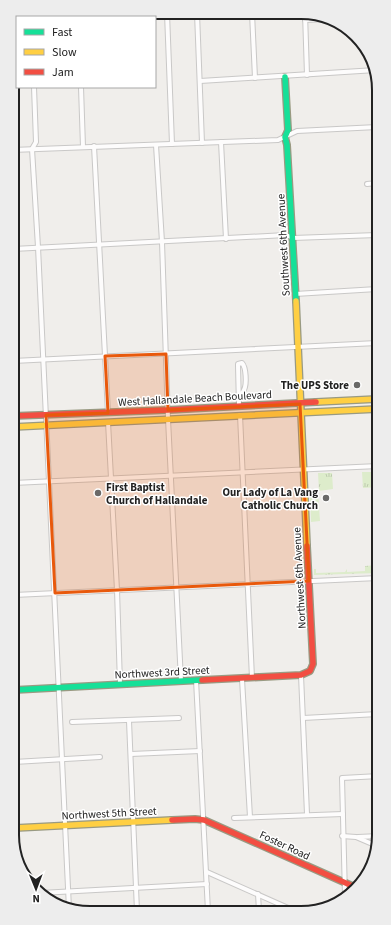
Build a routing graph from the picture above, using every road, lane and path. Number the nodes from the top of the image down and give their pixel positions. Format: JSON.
{"nodes":[{"id":1,"x":167,"y":19,"type":"edge"},
{"id":2,"x":197,"y":19,"type":"edge"},
{"id":3,"x":252,"y":19,"type":"edge"},
{"id":4,"x":305,"y":20,"type":"joint"},
{"id":5,"x":312,"y":20,"type":"edge"},
{"id":6,"x":370,"y":70,"type":"edge"},
{"id":7,"x":307,"y":75,"type":"junction"},
{"id":8,"x":285,"y":77,"type":"junction"},
{"id":9,"x":255,"y":78,"type":"junction"},
{"id":10,"x":200,"y":81,"type":"junction"},
{"id":11,"x":34,"y":88,"type":"edge"},
{"id":12,"x":81,"y":88,"type":"edge"},
{"id":13,"x":372,"y":127,"type":"edge"},
{"id":14,"x":285,"y":137,"type":"junction"},
{"id":15,"x":221,"y":142,"type":"junction"},
{"id":16,"x":202,"y":143,"type":"junction"},
{"id":17,"x":156,"y":144,"type":"junction"},
{"id":18,"x":172,"y":144,"type":"junction"},
{"id":19,"x":94,"y":146,"type":"junction"},
{"id":20,"x":83,"y":147,"type":"junction"},
{"id":21,"x":32,"y":149,"type":"junction"},
{"id":22,"x":19,"y":150,"type":"edge"},
{"id":23,"x":367,"y":184,"type":"dead end"},
{"id":24,"x":372,"y":184,"type":"edge"},
{"id":25,"x":372,"y":235,"type":"edge"},
{"id":26,"x":293,"y":238,"type":"junction"},
{"id":27,"x":226,"y":239,"type":"junction"},
{"id":28,"x":162,"y":242,"type":"junction"},
{"id":29,"x":99,"y":245,"type":"junction"},
{"id":30,"x":38,"y":247,"type":"junction"},
{"id":31,"x":19,"y":248,"type":"edge"},
{"id":32,"x":372,"y":289,"type":"edge"},
{"id":33,"x":295,"y":294,"type":"junction"},
{"id":34,"x":372,"y":343,"type":"edge"},
{"id":35,"x":298,"y":347,"type":"junction"},
{"id":36,"x":166,"y":354,"type":"junction"},
{"id":37,"x":105,"y":356,"type":"junction"},
{"id":38,"x":43,"y":360,"type":"junction"},
{"id":39,"x":19,"y":361,"type":"edge"},
{"id":40,"x":240,"y":395,"type":"junction"},
{"id":41,"x":372,"y":399,"type":"edge"},
{"id":42,"x":300,"y":404,"type":"junction"},
{"id":43,"x":239,"y":406,"type":"junction"},
{"id":44,"x":372,"y":409,"type":"edge"},
{"id":45,"x":168,"y":410,"type":"junction"},
{"id":46,"x":108,"y":413,"type":"junction"},
{"id":47,"x":301,"y":413,"type":"junction"},
{"id":48,"x":46,"y":415,"type":"junction"},
{"id":49,"x":19,"y":416,"type":"edge"},
{"id":50,"x":240,"y":416,"type":"junction"},
{"id":51,"x":168,"y":419,"type":"junction"},
{"id":52,"x":108,"y":422,"type":"junction"},
{"id":53,"x":46,"y":425,"type":"junction"},
{"id":54,"x":19,"y":427,"type":"edge"},
{"id":55,"x":372,"y":466,"type":"edge"},
{"id":56,"x":304,"y":470,"type":"junction"},
{"id":57,"x":243,"y":472,"type":"junction"},
{"id":58,"x":172,"y":476,"type":"junction"},
{"id":59,"x":111,"y":478,"type":"junction"},
{"id":60,"x":49,"y":481,"type":"junction"},
{"id":61,"x":19,"y":483,"type":"edge"},
{"id":62,"x":372,"y":578,"type":"edge"},
{"id":63,"x":309,"y":581,"type":"junction"},
{"id":64,"x":248,"y":584,"type":"junction"},
{"id":65,"x":177,"y":587,"type":"junction"},
{"id":66,"x":117,"y":590,"type":"junction"},
{"id":67,"x":55,"y":593,"type":"junction"},
{"id":68,"x":19,"y":595,"type":"edge"},
{"id":69,"x":310,"y":671,"type":"joint"},
{"id":70,"x":301,"y":675,"type":"junction"},
{"id":71,"x":252,"y":678,"type":"junction"},
{"id":72,"x":242,"y":679,"type":"junction"},
{"id":73,"x":196,"y":680,"type":"junction"},
{"id":74,"x":182,"y":681,"type":"junction"},
{"id":75,"x":120,"y":684,"type":"junction"},
{"id":76,"x":59,"y":688,"type":"junction"},
{"id":77,"x":19,"y":690,"type":"edge"},
{"id":78,"x":372,"y":714,"type":"edge"},
{"id":79,"x":179,"y":718,"type":"dead end"},
{"id":80,"x":303,"y":718,"type":"junction"},
{"id":81,"x":129,"y":721,"type":"junction"},
{"id":82,"x":72,"y":722,"type":"dead end"},
{"id":83,"x":200,"y":751,"type":"junction"},
{"id":84,"x":131,"y":754,"type":"junction"},
{"id":85,"x":100,"y":757,"type":"dead end"},
{"id":86,"x":62,"y":759,"type":"junction"},
{"id":87,"x":19,"y":762,"type":"edge"},
{"id":88,"x":372,"y":776,"type":"edge"},
{"id":89,"x":307,"y":814,"type":"junction"},
{"id":90,"x":342,"y":814,"type":"junction"},
{"id":91,"x":250,"y":817,"type":"junction"},
{"id":92,"x":234,"y":818,"type":"dead end"},
{"id":93,"x":204,"y":820,"type":"junction"},
{"id":94,"x":133,"y":822,"type":"junction"},
{"id":95,"x":65,"y":825,"type":"junction"},
{"id":96,"x":19,"y":828,"type":"edge"},
{"id":97,"x":342,"y":836,"type":"junction"},
{"id":98,"x":372,"y":836,"type":"edge"},
{"id":99,"x":356,"y":837,"type":"junction"},
{"id":100,"x":371,"y":844,"type":"edge"},
{"id":101,"x":207,"y":872,"type":"junction"},
{"id":102,"x":344,"y":883,"type":"junction"},
{"id":103,"x":207,"y":884,"type":"junction"},
{"id":104,"x":350,"y":885,"type":"edge"},
{"id":105,"x":136,"y":889,"type":"junction"},
{"id":106,"x":344,"y":891,"type":"edge"},
{"id":107,"x":68,"y":892,"type":"junction"},
{"id":108,"x":49,"y":893,"type":"edge"},
{"id":109,"x":258,"y":894,"type":"junction"},
{"id":110,"x":69,"y":903,"type":"edge"},
{"id":111,"x":137,"y":906,"type":"edge"},
{"id":112,"x":208,"y":906,"type":"edge"},
{"id":113,"x":259,"y":906,"type":"edge"},
{"id":114,"x":286,"y":906,"type":"edge"}],
"edges":[{"from":1,"to":18,"type":"street"},
{"from":2,"to":10,"type":"street"},
{"from":3,"to":9,"type":"street"},
{"from":4,"to":5,"type":"street"},
{"from":4,"to":7,"type":"street"},
{"from":6,"to":7,"type":"street"},
{"from":7,"to":8,"type":"street"},
{"from":8,"to":9,"type":"street"},
{"from":8,"to":14,"type":"street","name":"Southwest 6th Avenue"},
{"from":9,"to":10,"type":"street"},
{"from":10,"to":16,"type":"street"},
{"from":11,"to":21,"type":"street"},
{"from":12,"to":20,"type":"street"},
{"from":13,"to":14,"type":"street"},
{"from":14,"to":15,"type":"street"},
{"from":14,"to":26,"type":"street","name":"Southwest 6th Avenue"},
{"from":15,"to":16,"type":"street"},
{"from":15,"to":27,"type":"street"},
{"from":16,"to":18,"type":"street"},
{"from":17,"to":18,"type":"street"},
{"from":17,"to":19,"type":"street"},
{"from":17,"to":28,"type":"street"},
{"from":19,"to":20,"type":"street"},
{"from":19,"to":29,"type":"street"},
{"from":20,"to":21,"type":"street"},
{"from":21,"to":22,"type":"street"},
{"from":21,"to":30,"type":"street"},
{"from":23,"to":24,"type":"street"},
{"from":25,"to":26,"type":"street"},
{"from":26,"to":27,"type":"street"},
{"from":26,"to":33,"type":"street","name":"Southwest 6th Avenue"},
{"from":27,"to":28,"type":"street"},
{"from":28,"to":29,"type":"street"},
{"from":28,"to":36,"type":"street"},
{"from":29,"to":30,"type":"street"},
{"from":29,"to":37,"type":"street"},
{"from":30,"to":31,"type":"street"},
{"from":30,"to":38,"type":"street"},
{"from":32,"to":33,"type":"street"},
{"from":33,"to":35,"type":"street","name":"Southwest 6th Avenue"},
{"from":34,"to":35,"type":"street"},
{"from":35,"to":36,"type":"street"},
{"from":35,"to":42,"type":"street","name":"Southwest 6th Avenue"},
{"from":36,"to":37,"type":"street"},
{"from":36,"to":45,"type":"street"},
{"from":37,"to":38,"type":"street"},
{"from":37,"to":46,"type":"street"},
{"from":38,"to":39,"type":"street"},
{"from":38,"to":48,"type":"street"},
{"from":40,"to":40,"type":"street"},
{"from":40,"to":43,"type":"street"},
{"from":41,"to":42,"type":"street","name":"West Hallandale Beach Boulevard"},
{"from":42,"to":43,"type":"street","name":"West Hallandale Beach Boulevard"},
{"from":42,"to":47,"type":"street","name":"Southwest 6th Avenue"},
{"from":43,"to":45,"type":"street","name":"West Hallandale Beach Boulevard"},
{"from":44,"to":47,"type":"street","name":"West Hallandale Beach Boulevard"},
{"from":45,"to":46,"type":"street","name":"West Hallandale Beach Boulevard"},
{"from":45,"to":51,"type":"street"},
{"from":46,"to":48,"type":"street","name":"West Hallandale Beach Boulevard"},
{"from":47,"to":50,"type":"street","name":"West Hallandale Beach Boulevard"},
{"from":47,"to":56,"type":"street","name":"Northwest 6th Avenue"},
{"from":48,"to":49,"type":"street","name":"West Hallandale Beach Boulevard"},
{"from":48,"to":53,"type":"street"},
{"from":50,"to":51,"type":"street","name":"West Hallandale Beach Boulevard"},
{"from":50,"to":57,"type":"street"},
{"from":51,"to":52,"type":"street","name":"West Hallandale Beach Boulevard"},
{"from":51,"to":58,"type":"street"},
{"from":52,"to":53,"type":"street","name":"West Hallandale Beach Boulevard"},
{"from":52,"to":59,"type":"street"},
{"from":53,"to":54,"type":"street","name":"West Hallandale Beach Boulevard"},
{"from":53,"to":60,"type":"street"},
{"from":55,"to":56,"type":"street"},
{"from":56,"to":57,"type":"street"},
{"from":56,"to":63,"type":"street","name":"Northwest 6th Avenue"},
{"from":57,"to":58,"type":"street"},
{"from":57,"to":64,"type":"street"},
{"from":58,"to":59,"type":"street"},
{"from":58,"to":65,"type":"street"},
{"from":59,"to":60,"type":"street"},
{"from":59,"to":66,"type":"street"},
{"from":60,"to":61,"type":"street"},
{"from":60,"to":67,"type":"street"},
{"from":62,"to":63,"type":"street"},
{"from":63,"to":64,"type":"street"},
{"from":63,"to":69,"type":"street","name":"Northwest 6th Avenue"},
{"from":64,"to":65,"type":"street"},
{"from":64,"to":71,"type":"street"},
{"from":65,"to":66,"type":"street"},
{"from":65,"to":74,"type":"street"},
{"from":66,"to":67,"type":"street"},
{"from":66,"to":75,"type":"street"},
{"from":67,"to":68,"type":"street"},
{"from":67,"to":76,"type":"street"},
{"from":69,"to":70,"type":"street","name":"Northwest 3rd Street"},
{"from":70,"to":71,"type":"street","name":"Northwest 3rd Street"},
{"from":70,"to":80,"type":"street"},
{"from":71,"to":72,"type":"street","name":"Northwest 3rd Street"},
{"from":72,"to":73,"type":"street","name":"Northwest 3rd Street"},
{"from":72,"to":91,"type":"street"},
{"from":73,"to":74,"type":"street","name":"Northwest 3rd Street"},
{"from":73,"to":83,"type":"street"},
{"from":74,"to":75,"type":"street","name":"Northwest 3rd Street"},
{"from":75,"to":76,"type":"street","name":"Northwest 3rd Street"},
{"from":76,"to":77,"type":"street","name":"Northwest 3rd Street"},
{"from":76,"to":86,"type":"street"},
{"from":78,"to":80,"type":"street"},
{"from":79,"to":81,"type":"street"},
{"from":80,"to":89,"type":"street"},
{"from":81,"to":82,"type":"street"},
{"from":81,"to":84,"type":"street"},
{"from":83,"to":84,"type":"street"},
{"from":83,"to":93,"type":"street"},
{"from":84,"to":94,"type":"street"},
{"from":85,"to":86,"type":"street"},
{"from":86,"to":87,"type":"street"},
{"from":86,"to":95,"type":"street"},
{"from":88,"to":90,"type":"street"},
{"from":89,"to":90,"type":"street"},
{"from":89,"to":91,"type":"street"},
{"from":90,"to":97,"type":"street"},
{"from":91,"to":92,"type":"street"},
{"from":93,"to":94,"type":"street","name":"Northwest 5th Street"},
{"from":93,"to":101,"type":"street"},
{"from":93,"to":102,"type":"street","name":"Foster Road"},
{"from":94,"to":95,"type":"street","name":"Northwest 5th Street"},
{"from":94,"to":105,"type":"street"},
{"from":95,"to":96,"type":"street","name":"Northwest 5th Street"},
{"from":95,"to":107,"type":"street"},
{"from":97,"to":99,"type":"street"},
{"from":97,"to":102,"type":"street"},
{"from":98,"to":99,"type":"street"},
{"from":99,"to":100,"type":"street"},
{"from":101,"to":103,"type":"street"},
{"from":101,"to":109,"type":"street"},
{"from":102,"to":104,"type":"street","name":"Foster Road"},
{"from":102,"to":106,"type":"street"},
{"from":103,"to":105,"type":"street"},
{"from":103,"to":112,"type":"street"},
{"from":105,"to":107,"type":"street"},
{"from":105,"to":111,"type":"street"},
{"from":107,"to":108,"type":"street"},
{"from":107,"to":110,"type":"street"},
{"from":109,"to":113,"type":"street"},
{"from":109,"to":114,"type":"street"}]}
